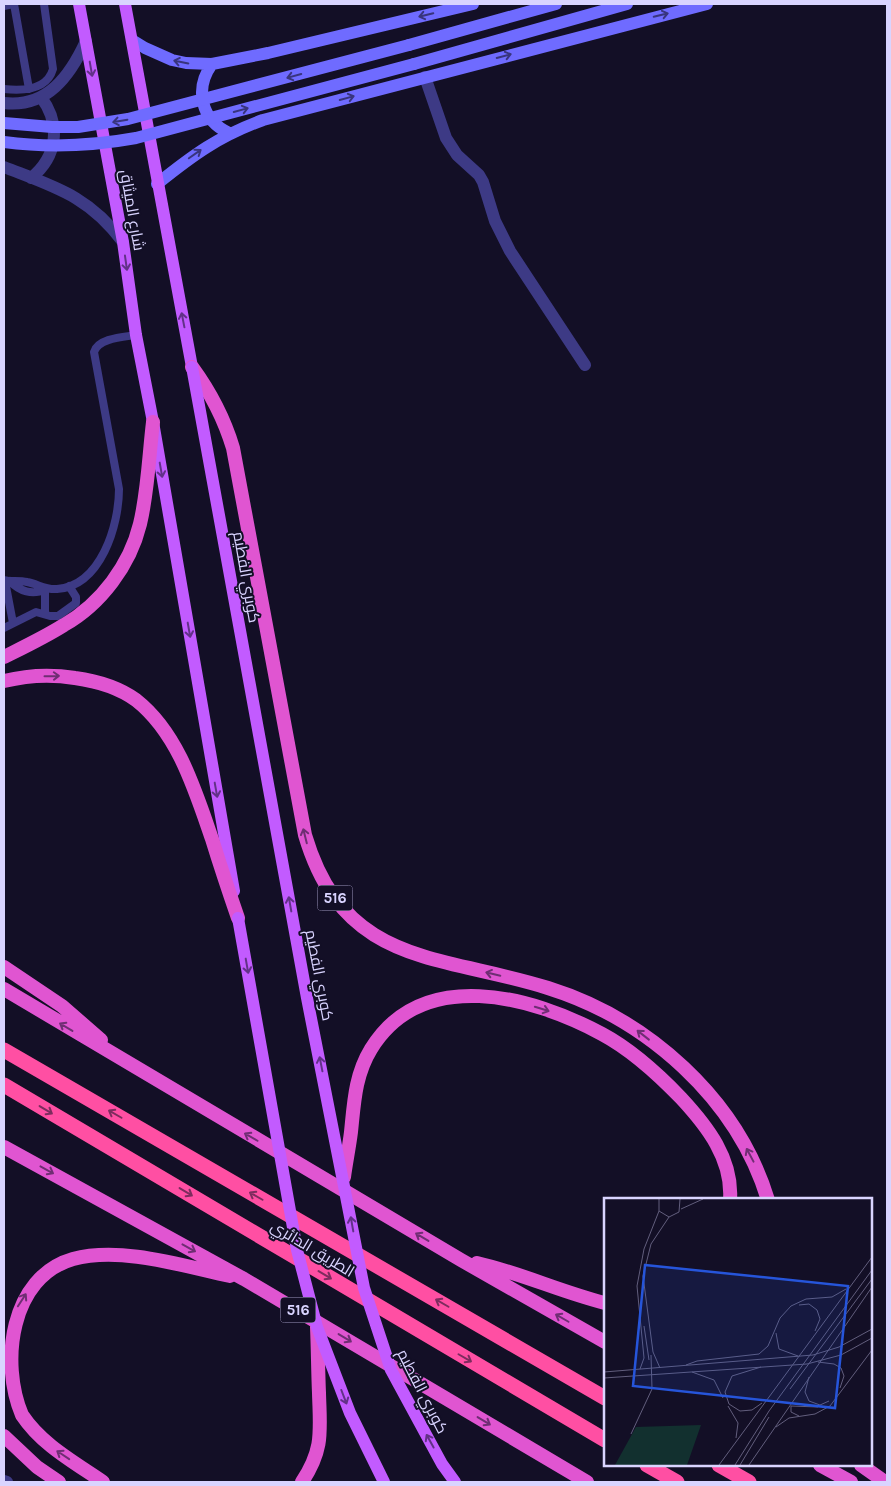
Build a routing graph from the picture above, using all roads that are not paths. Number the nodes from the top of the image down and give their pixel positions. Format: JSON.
{"nodes":[{"id":1,"x":13,"y":4,"type":"edge"},
{"id":2,"x":44,"y":4,"type":"edge"},
{"id":3,"x":79,"y":4,"type":"edge"},
{"id":4,"x":125,"y":4,"type":"edge"},
{"id":5,"x":473,"y":4,"type":"edge"},
{"id":6,"x":556,"y":4,"type":"edge"},
{"id":7,"x":627,"y":4,"type":"edge"},
{"id":8,"x":707,"y":4,"type":"edge"},
{"id":9,"x":4,"y":6,"type":"edge"},
{"id":10,"x":132,"y":40,"type":"junction"},
{"id":11,"x":86,"y":41,"type":"junction"},
{"id":12,"x":212,"y":64,"type":"junction"},
{"id":13,"x":425,"y":78,"type":"junction"},
{"id":14,"x":4,"y":89,"type":"edge"},
{"id":15,"x":29,"y":89,"type":"junction"},
{"id":16,"x":41,"y":97,"type":"junction"},
{"id":17,"x":4,"y":103,"type":"edge"},
{"id":18,"x":4,"y":123,"type":"edge"},
{"id":19,"x":229,"y":133,"type":"junction"},
{"id":20,"x":4,"y":142,"type":"edge"},
{"id":21,"x":4,"y":167,"type":"edge"},
{"id":22,"x":31,"y":178,"type":"junction"},
{"id":23,"x":157,"y":184,"type":"junction"},
{"id":24,"x":122,"y":242,"type":"junction"},
{"id":25,"x":136,"y":335,"type":"junction"},
{"id":26,"x":585,"y":366,"type":"dead end"},
{"id":27,"x":192,"y":367,"type":"junction"},
{"id":28,"x":153,"y":422,"type":"junction"},
{"id":29,"x":6,"y":581,"type":"edge"},
{"id":30,"x":69,"y":586,"type":"junction"},
{"id":31,"x":45,"y":589,"type":"junction"},
{"id":32,"x":45,"y":613,"type":"junction"},
{"id":33,"x":13,"y":623,"type":"junction"},
{"id":34,"x":4,"y":628,"type":"edge"},
{"id":35,"x":4,"y":657,"type":"edge"},
{"id":36,"x":4,"y":681,"type":"edge"},
{"id":37,"x":238,"y":918,"type":"junction"},
{"id":38,"x":4,"y":967,"type":"edge"},
{"id":39,"x":4,"y":989,"type":"edge"},
{"id":40,"x":4,"y":1050,"type":"edge"},
{"id":41,"x":130,"y":1065,"type":"junction"},
{"id":42,"x":4,"y":1085,"type":"edge"},
{"id":43,"x":4,"y":1146,"type":"edge"},
{"id":44,"x":344,"y":1177,"type":"junction"},
{"id":45,"x":730,"y":1198,"type":"edge"},
{"id":46,"x":767,"y":1198,"type":"edge"},
{"id":47,"x":461,"y":1260,"type":"junction"},
{"id":48,"x":244,"y":1279,"type":"junction"},
{"id":49,"x":604,"y":1303,"type":"edge"},
{"id":50,"x":317,"y":1326,"type":"junction"},
{"id":51,"x":604,"y":1341,"type":"edge"},
{"id":52,"x":4,"y":1394,"type":"edge"},
{"id":53,"x":604,"y":1397,"type":"edge"},
{"id":54,"x":21,"y":1414,"type":"junction"},
{"id":55,"x":4,"y":1436,"type":"edge"},
{"id":56,"x":604,"y":1439,"type":"edge"},
{"id":57,"x":649,"y":1466,"type":"edge"},
{"id":58,"x":721,"y":1466,"type":"edge"},
{"id":59,"x":822,"y":1466,"type":"edge"},
{"id":60,"x":862,"y":1466,"type":"edge"},
{"id":61,"x":60,"y":1482,"type":"edge"},
{"id":62,"x":103,"y":1482,"type":"edge"},
{"id":63,"x":302,"y":1482,"type":"edge"},
{"id":64,"x":384,"y":1482,"type":"edge"},
{"id":65,"x":455,"y":1482,"type":"edge"},
{"id":66,"x":587,"y":1482,"type":"edge"},
{"id":67,"x":677,"y":1482,"type":"edge"},
{"id":68,"x":749,"y":1482,"type":"edge"},
{"id":69,"x":851,"y":1482,"type":"edge"},
{"id":70,"x":885,"y":1482,"type":"edge"}],
"edges":[{"from":1,"to":9,"type":"lane"},
{"from":1,"to":15,"type":"lane"},
{"from":2,"to":15,"type":"lane"},
{"from":3,"to":11,"type":"main road","name":"شارع الميثاق"},
{"from":4,"to":10,"type":"main road","name":"شارع الميثاق"},
{"from":5,"to":12,"type":"main road","one_way":true},
{"from":6,"to":18,"type":"main road","one_way":true,"bridge":true},
{"from":20,"to":7,"type":"main road","one_way":true,"bridge":true},
{"from":13,"to":8,"type":"main road","one_way":true},
{"from":12,"to":10,"type":"main road","one_way":true},
{"from":10,"to":23,"type":"main road","name":"شارع الميثاق"},
{"from":11,"to":16,"type":"street"},
{"from":11,"to":24,"type":"main road","name":"شارع الميثاق","one_way":true},
{"from":12,"to":19,"type":"main road"},
{"from":19,"to":13,"type":"main road","one_way":true},
{"from":13,"to":26,"type":"street"},
{"from":14,"to":15,"type":"lane"},
{"from":16,"to":17,"type":"street"},
{"from":16,"to":22,"type":"street"},
{"from":23,"to":19,"type":"main road","one_way":true},
{"from":21,"to":22,"type":"street"},
{"from":22,"to":24,"type":"street"},
{"from":27,"to":23,"type":"main road","name":"شارع الميثاق","one_way":true},
{"from":24,"to":25,"type":"main road","name":"شارع الميثاق","one_way":true},
{"from":25,"to":28,"type":"main road","name":"شارع الميثاق"},
{"from":25,"to":30,"type":"lane"},
{"from":44,"to":27,"type":"main road","name":"كوبري الفطيم","one_way":true,"bridge":true},
{"from":46,"to":27,"type":"highway","number":"516","one_way":true},
{"from":28,"to":35,"type":"highway"},
{"from":28,"to":37,"type":"main road","one_way":true},
{"from":29,"to":31,"type":"lane"},
{"from":29,"to":33,"type":"lane"},
{"from":30,"to":31,"type":"lane"},
{"from":30,"to":32,"type":"lane"},
{"from":31,"to":32,"type":"lane"},
{"from":32,"to":33,"type":"lane"},
{"from":33,"to":34,"type":"lane"},
{"from":36,"to":37,"type":"highway","one_way":true},
{"from":37,"to":50,"type":"main road","one_way":true,"bridge":true},
{"from":38,"to":41,"type":"highway"},
{"from":41,"to":39,"type":"highway","one_way":true},
{"from":53,"to":40,"type":"highway","name":"الطريق الدائري","one_way":true},
{"from":47,"to":41,"type":"highway","one_way":true},
{"from":42,"to":56,"type":"highway","name":"الطريق الدائري","number":"516","one_way":true},
{"from":43,"to":48,"type":"highway","number":"516","one_way":true},
{"from":44,"to":45,"type":"highway","one_way":true},
{"from":65,"to":44,"type":"main road","name":"كوبري الفطيم","one_way":true,"bridge":true},
{"from":47,"to":49,"type":"highway"},
{"from":51,"to":47,"type":"highway","one_way":true},
{"from":54,"to":48,"type":"highway","number":"516","one_way":true},
{"from":48,"to":66,"type":"highway","number":"516","one_way":true},
{"from":50,"to":63,"type":"highway","number":"516"},
{"from":50,"to":64,"type":"main road","one_way":true,"bridge":true},
{"from":52,"to":54,"type":"highway"},
{"from":62,"to":54,"type":"highway","number":"516","one_way":true},
{"from":55,"to":61,"type":"highway"},
{"from":57,"to":67,"type":"highway"},
{"from":58,"to":68,"type":"highway"},
{"from":59,"to":69,"type":"highway"},
{"from":60,"to":70,"type":"highway"}]}
